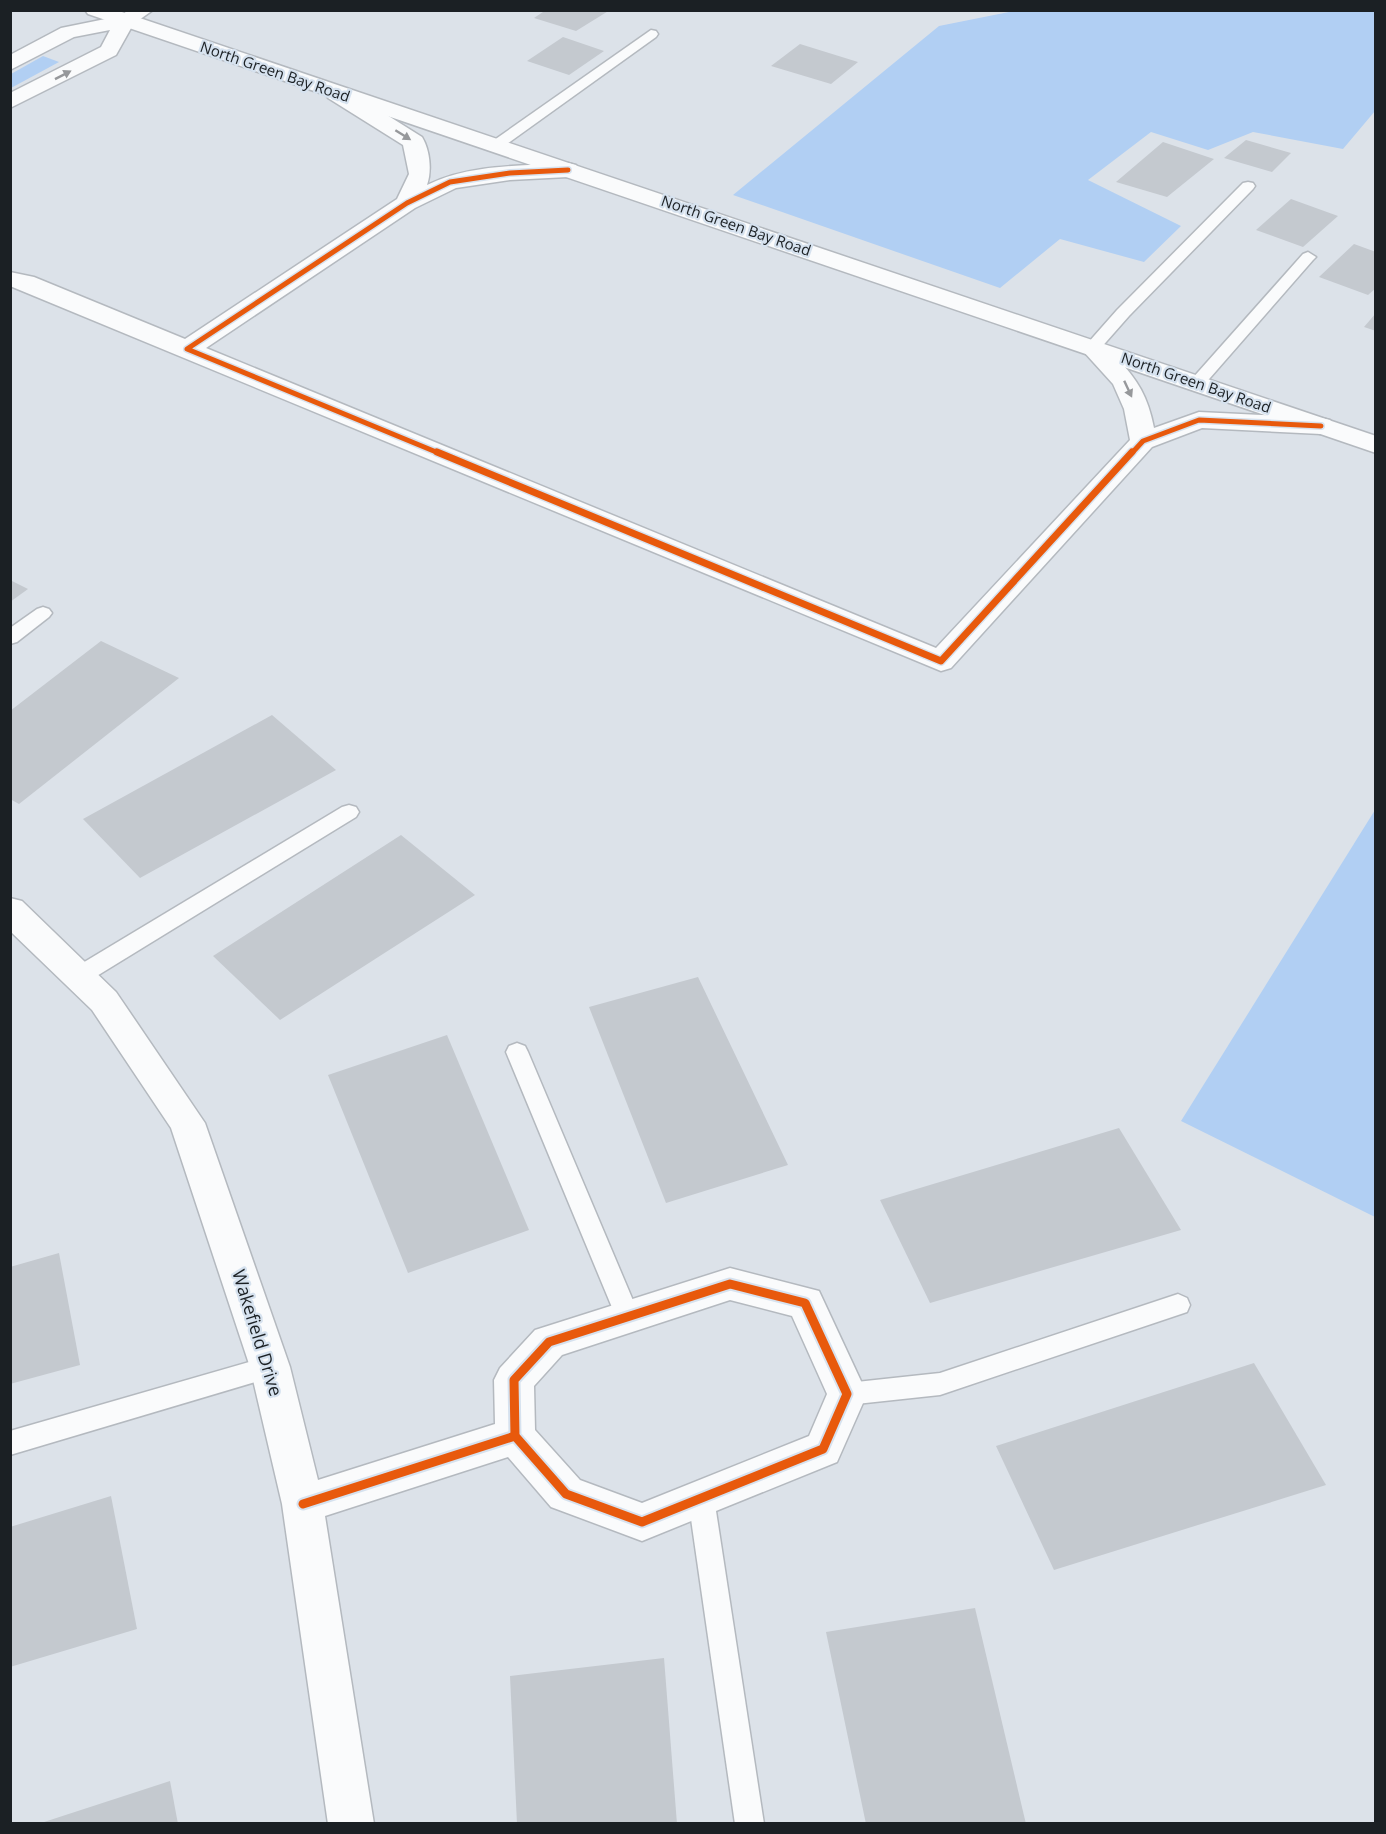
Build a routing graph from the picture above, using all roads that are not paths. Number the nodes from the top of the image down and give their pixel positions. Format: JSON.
{"nodes":[{"id":1,"x":95,"y":10,"type":"edge"},
{"id":2,"x":143,"y":10,"type":"edge"},
{"id":3,"x":125,"y":21,"type":"junction"},
{"id":4,"x":651,"y":34,"type":"dead end"},
{"id":5,"x":10,"y":64,"type":"edge"},
{"id":6,"x":336,"y":93,"type":"junction"},
{"id":7,"x":10,"y":102,"type":"edge"},
{"id":8,"x":495,"y":146,"type":"junction"},
{"id":9,"x":568,"y":170,"type":"junction"},
{"id":10,"x":1248,"y":186,"type":"dead end"},
{"id":11,"x":407,"y":203,"type":"junction"},
{"id":12,"x":1308,"y":257,"type":"dead end"},
{"id":13,"x":10,"y":279,"type":"edge"},
{"id":14,"x":1093,"y":347,"type":"junction"},
{"id":15,"x":188,"y":349,"type":"junction"},
{"id":16,"x":1197,"y":383,"type":"junction"},
{"id":17,"x":1321,"y":426,"type":"junction"},
{"id":18,"x":1143,"y":441,"type":"junction"},
{"id":19,"x":1376,"y":445,"type":"edge"},
{"id":20,"x":43,"y":613,"type":"dead end"},
{"id":21,"x":10,"y":638,"type":"edge"},
{"id":22,"x":349,"y":812,"type":"dead end"},
{"id":23,"x":13,"y":915,"type":"edge"},
{"id":24,"x":79,"y":976,"type":"junction"},
{"id":25,"x":517,"y":1053,"type":"dead end"},
{"id":26,"x":1178,"y":1305,"type":"dead end"},
{"id":27,"x":628,"y":1317,"type":"junction"},
{"id":28,"x":270,"y":1367,"type":"junction"},
{"id":29,"x":847,"y":1394,"type":"junction"},
{"id":30,"x":515,"y":1436,"type":"junction"},
{"id":31,"x":10,"y":1443,"type":"edge"},
{"id":32,"x":701,"y":1498,"type":"junction"},
{"id":33,"x":303,"y":1504,"type":"junction"},
{"id":34,"x":351,"y":1824,"type":"edge"},
{"id":35,"x":750,"y":1824,"type":"edge"}],
"edges":[{"from":1,"to":3,"type":"street","name":"North Green Bay Road"},
{"from":2,"to":3,"type":"street"},
{"from":3,"to":5,"type":"street"},
{"from":3,"to":6,"type":"street","name":"North Green Bay Road"},
{"from":7,"to":3,"type":"street","one_way":true},
{"from":4,"to":8,"type":"lane"},
{"from":6,"to":8,"type":"street","name":"North Green Bay Road"},
{"from":6,"to":11,"type":"street","one_way":true},
{"from":8,"to":9,"type":"street","name":"North Green Bay Road"},
{"from":9,"to":11,"type":"street"},
{"from":9,"to":14,"type":"street","name":"North Green Bay Road"},
{"from":10,"to":14,"type":"lane"},
{"from":11,"to":15,"type":"street"},
{"from":12,"to":16,"type":"lane"},
{"from":13,"to":15,"type":"street"},
{"from":14,"to":16,"type":"street","name":"North Green Bay Road"},
{"from":14,"to":18,"type":"street","one_way":true},
{"from":15,"to":18,"type":"street"},
{"from":16,"to":17,"type":"street","name":"North Green Bay Road"},
{"from":17,"to":18,"type":"street"},
{"from":17,"to":19,"type":"street","name":"North Green Bay Road"},
{"from":20,"to":21,"type":"lane"},
{"from":22,"to":24,"type":"lane"},
{"from":23,"to":24,"type":"street","name":"Wakefield Drive"},
{"from":24,"to":28,"type":"street","name":"Wakefield Drive"},
{"from":25,"to":27,"type":"lane"},
{"from":26,"to":29,"type":"lane"},
{"from":27,"to":29,"type":"street"},
{"from":27,"to":30,"type":"street"},
{"from":28,"to":31,"type":"lane"},
{"from":28,"to":33,"type":"street","name":"Wakefield Drive"},
{"from":29,"to":32,"type":"street"},
{"from":30,"to":32,"type":"street"},
{"from":30,"to":33,"type":"street"},
{"from":32,"to":35,"type":"lane"},
{"from":33,"to":34,"type":"street","name":"Wakefield Drive"}]}
